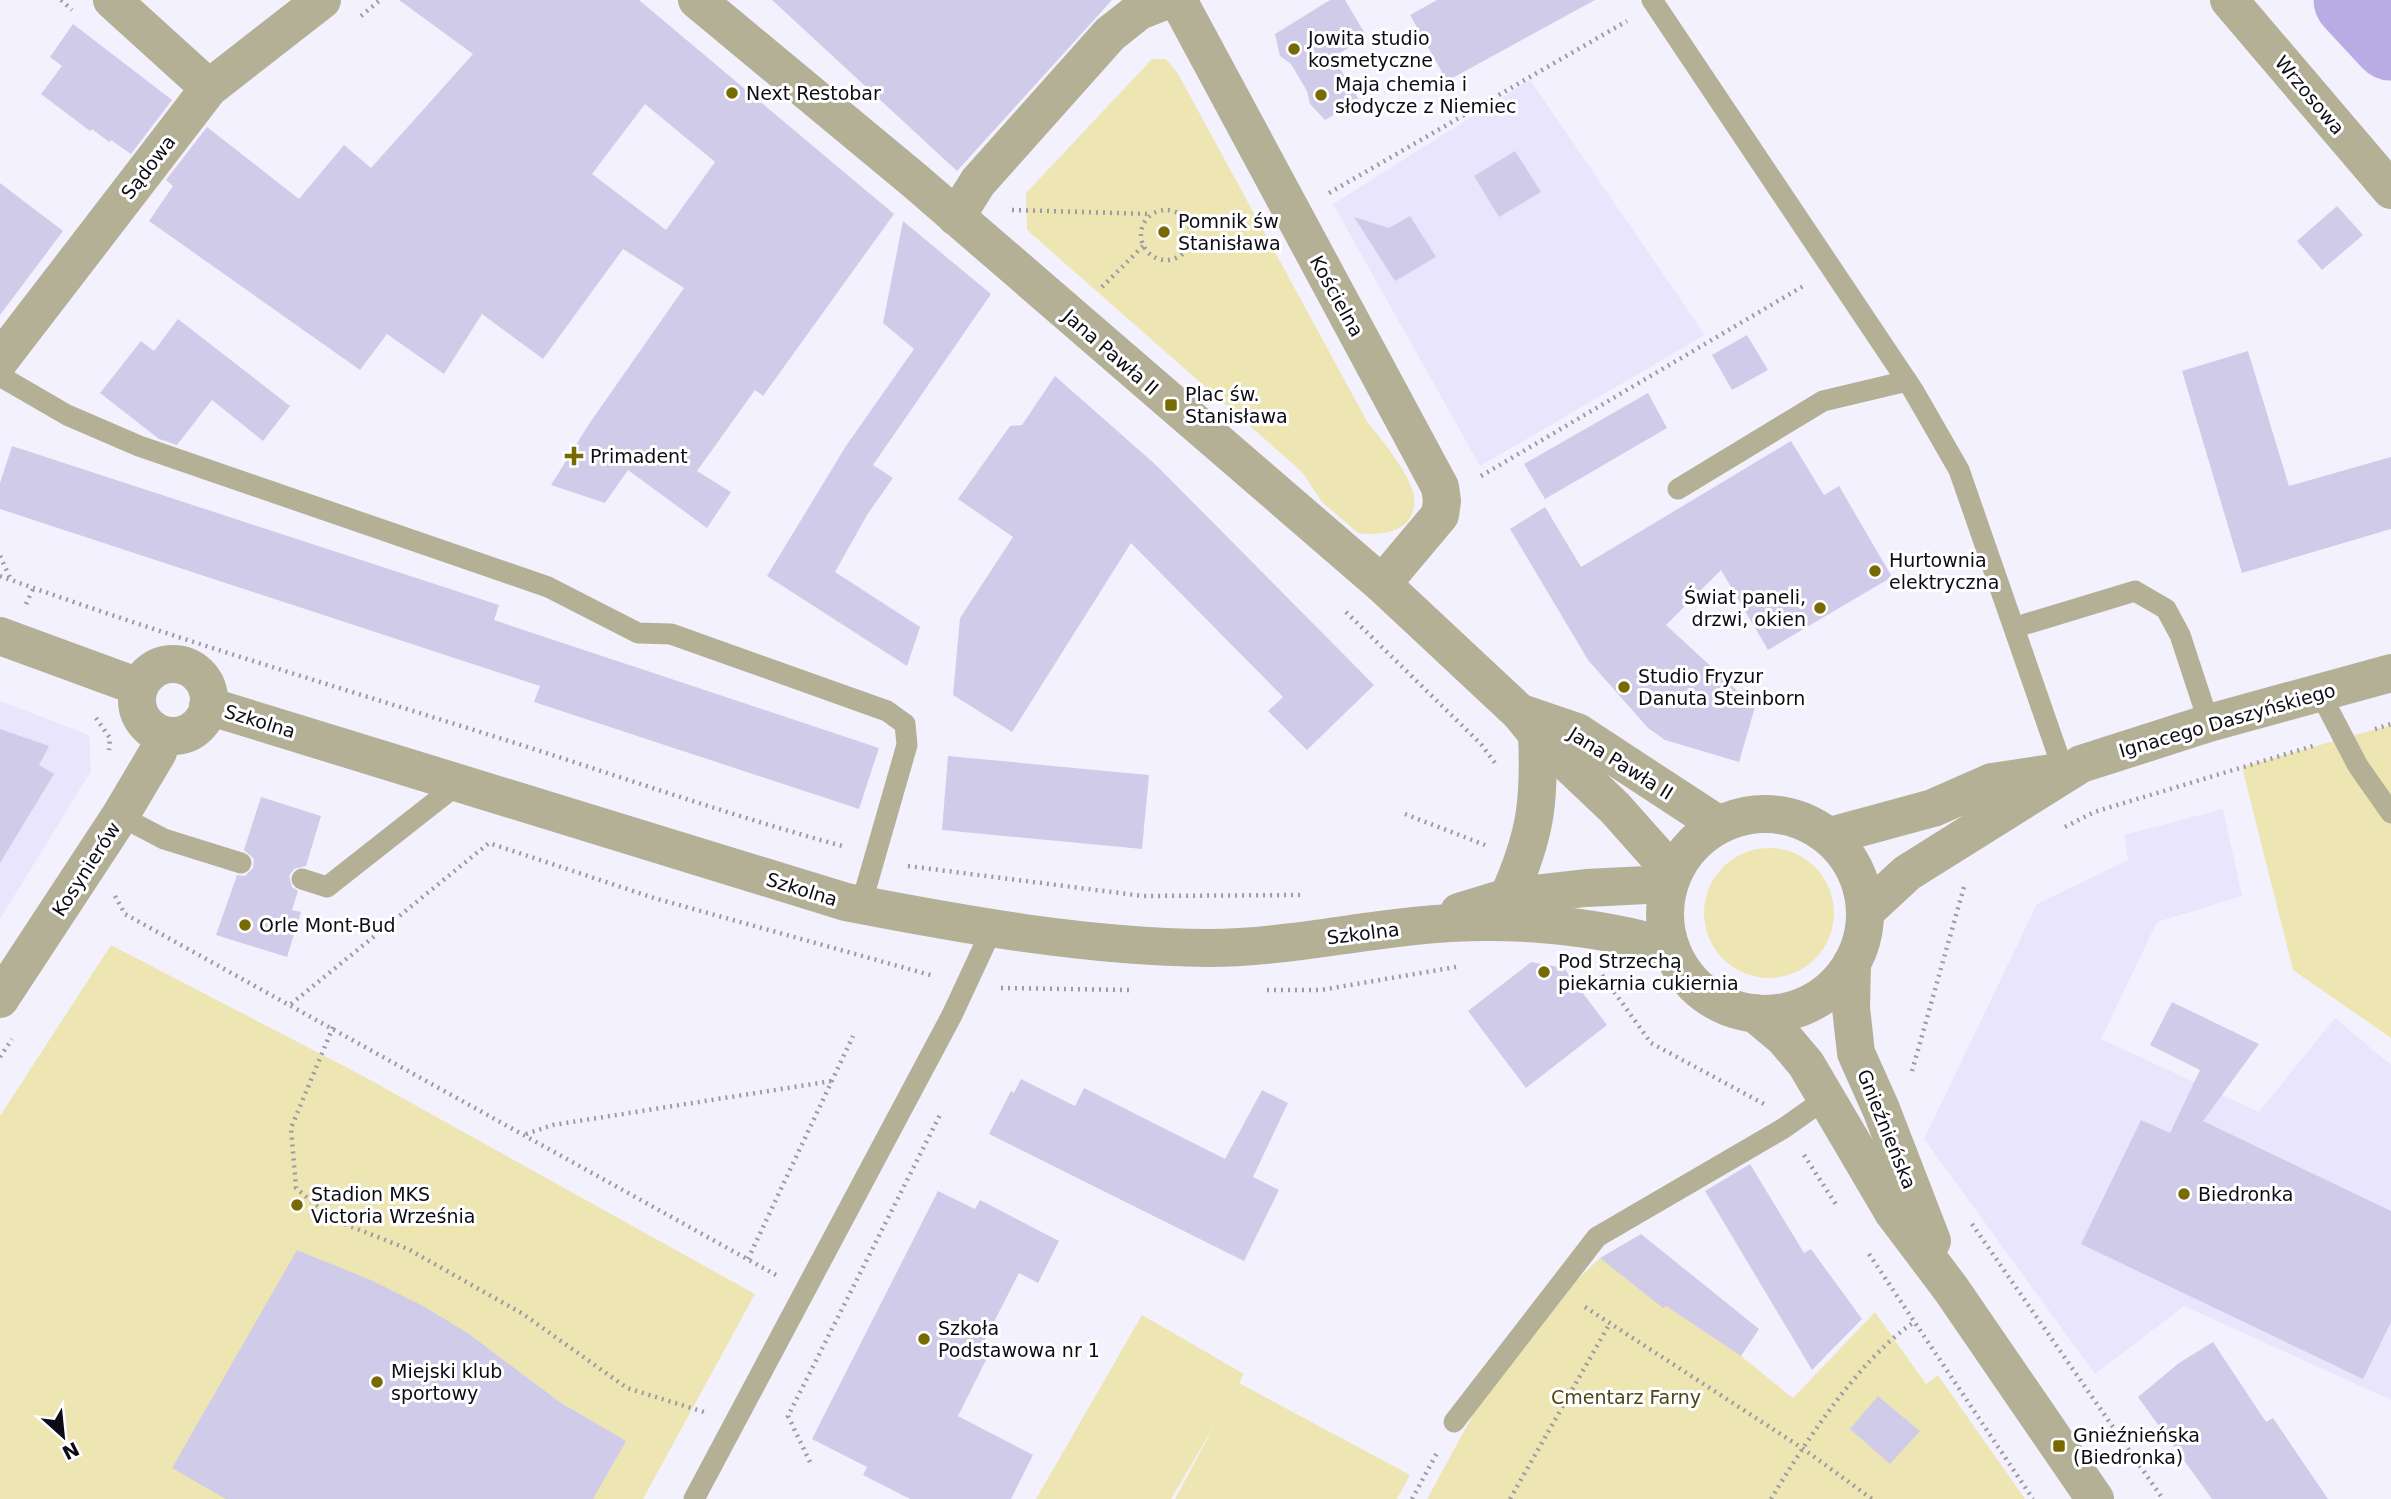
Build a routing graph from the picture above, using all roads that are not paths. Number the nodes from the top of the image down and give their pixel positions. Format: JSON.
{"nodes":[{"id":1,"x":112,"y":0,"type":"edge"},
{"id":2,"x":322,"y":0,"type":"edge"},
{"id":3,"x":697,"y":0,"type":"edge"},
{"id":4,"x":1167,"y":0,"type":"edge"},
{"id":5,"x":1178,"y":0,"type":"edge"},
{"id":6,"x":1652,"y":0,"type":"edge"},
{"id":7,"x":2229,"y":0,"type":"edge"},
{"id":8,"x":209,"y":88,"type":"junction"},
{"id":9,"x":2391,"y":190,"type":"edge"},
{"id":10,"x":956,"y":217,"type":"junction"},
{"id":11,"x":0,"y":360,"type":"edge"},
{"id":12,"x":0,"y":376,"type":"edge"},
{"id":13,"x":1907,"y":381,"type":"junction"},
{"id":14,"x":1678,"y":489,"type":"dead end"},
{"id":15,"x":1382,"y":584,"type":"junction"},
{"id":16,"x":2016,"y":627,"type":"junction"},
{"id":17,"x":0,"y":636,"type":"edge"},
{"id":18,"x":2391,"y":673,"type":"edge"},
{"id":19,"x":139,"y":687,"type":"junction"},
{"id":20,"x":2320,"y":693,"type":"junction"},
{"id":21,"x":208,"y":706,"type":"junction"},
{"id":22,"x":1528,"y":723,"type":"junction"},
{"id":23,"x":2209,"y":723,"type":"junction"},
{"id":24,"x":163,"y":735,"type":"junction"},
{"id":25,"x":2064,"y":772,"type":"junction"},
{"id":26,"x":458,"y":784,"type":"junction"},
{"id":27,"x":2391,"y":813,"type":"edge"},
{"id":28,"x":121,"y":816,"type":"junction"},
{"id":29,"x":1719,"y":825,"type":"junction"},
{"id":30,"x":1830,"y":836,"type":"junction"},
{"id":31,"x":240,"y":863,"type":"dead end"},
{"id":32,"x":302,"y":878,"type":"dead end"},
{"id":33,"x":1669,"y":878,"type":"junction"},
{"id":34,"x":1508,"y":897,"type":"junction"},
{"id":35,"x":861,"y":905,"type":"junction"},
{"id":36,"x":1866,"y":911,"type":"junction"},
{"id":37,"x":1417,"y":926,"type":"junction"},
{"id":38,"x":993,"y":927,"type":"junction"},
{"id":39,"x":1671,"y":948,"type":"junction"},
{"id":40,"x":1852,"y":963,"type":"junction"},
{"id":41,"x":0,"y":999,"type":"edge"},
{"id":42,"x":1754,"y":1013,"type":"junction"},
{"id":43,"x":1825,"y":1099,"type":"junction"},
{"id":44,"x":1951,"y":1289,"type":"junction"},
{"id":45,"x":1454,"y":1422,"type":"road end"},
{"id":46,"x":694,"y":1499,"type":"edge"},
{"id":47,"x":2095,"y":1499,"type":"edge"}],
"edges":[{"from":1,"to":8,"type":"street"},
{"from":2,"to":8,"type":"street","name":"Sądowa"},
{"from":3,"to":10,"type":"street","name":"Jana Pawła II"},
{"from":4,"to":10,"type":"street"},
{"from":5,"to":15,"type":"street","name":"Kościelna"},
{"from":6,"to":13,"type":"lane"},
{"from":7,"to":9,"type":"street","name":"Wrzosowa"},
{"from":8,"to":11,"type":"street","name":"Sądowa"},
{"from":10,"to":15,"type":"street","name":"Jana Pawła II"},
{"from":12,"to":35,"type":"lane"},
{"from":13,"to":14,"type":"lane"},
{"from":13,"to":16,"type":"lane"},
{"from":15,"to":22,"type":"street","name":"Jana Pawła II"},
{"from":16,"to":23,"type":"lane"},
{"from":16,"to":25,"type":"lane"},
{"from":17,"to":19,"type":"street"},
{"from":18,"to":20,"type":"street","name":"Ignacego Daszyńskiego"},
{"from":19,"to":21,"type":"street"},
{"from":19,"to":24,"type":"street"},
{"from":20,"to":23,"type":"street","name":"Ignacego Daszyńskiego"},
{"from":20,"to":27,"type":"lane"},
{"from":21,"to":24,"type":"street"},
{"from":21,"to":26,"type":"street","name":"Szkolna"},
{"from":22,"to":29,"type":"street","name":"Jana Pawła II"},
{"from":22,"to":33,"type":"street","name":"Jana Pawła II"},
{"from":22,"to":34,"type":"street"},
{"from":23,"to":25,"type":"street","name":"Ignacego Daszyńskiego"},
{"from":24,"to":28,"type":"street","name":"Kosynierów"},
{"from":25,"to":30,"type":"street","name":"Ignacego Daszyńskiego"},
{"from":25,"to":36,"type":"street","name":"Ignacego Daszyńskiego"},
{"from":26,"to":32,"type":"lane"},
{"from":26,"to":35,"type":"street","name":"Szkolna"},
{"from":28,"to":31,"type":"lane"},
{"from":28,"to":41,"type":"street","name":"Kosynierów"},
{"from":29,"to":30,"type":"street"},
{"from":29,"to":33,"type":"street"},
{"from":30,"to":36,"type":"street"},
{"from":33,"to":34,"type":"street","name":"Szkolna"},
{"from":33,"to":39,"type":"street"},
{"from":34,"to":37,"type":"street","name":"Szkolna"},
{"from":35,"to":38,"type":"street","name":"Szkolna"},
{"from":36,"to":40,"type":"street"},
{"from":37,"to":38,"type":"street","name":"Szkolna"},
{"from":37,"to":39,"type":"street","name":"Szkolna"},
{"from":38,"to":46,"type":"lane"},
{"from":39,"to":42,"type":"street"},
{"from":40,"to":42,"type":"street"},
{"from":40,"to":44,"type":"street","name":"Gnieźnieńska"},
{"from":42,"to":43,"type":"street","name":"Gnieźnieńska"},
{"from":43,"to":44,"type":"street","name":"Gnieźnieńska"},
{"from":43,"to":45,"type":"lane"},
{"from":44,"to":47,"type":"street","name":"Gnieźnieńska"}]}
